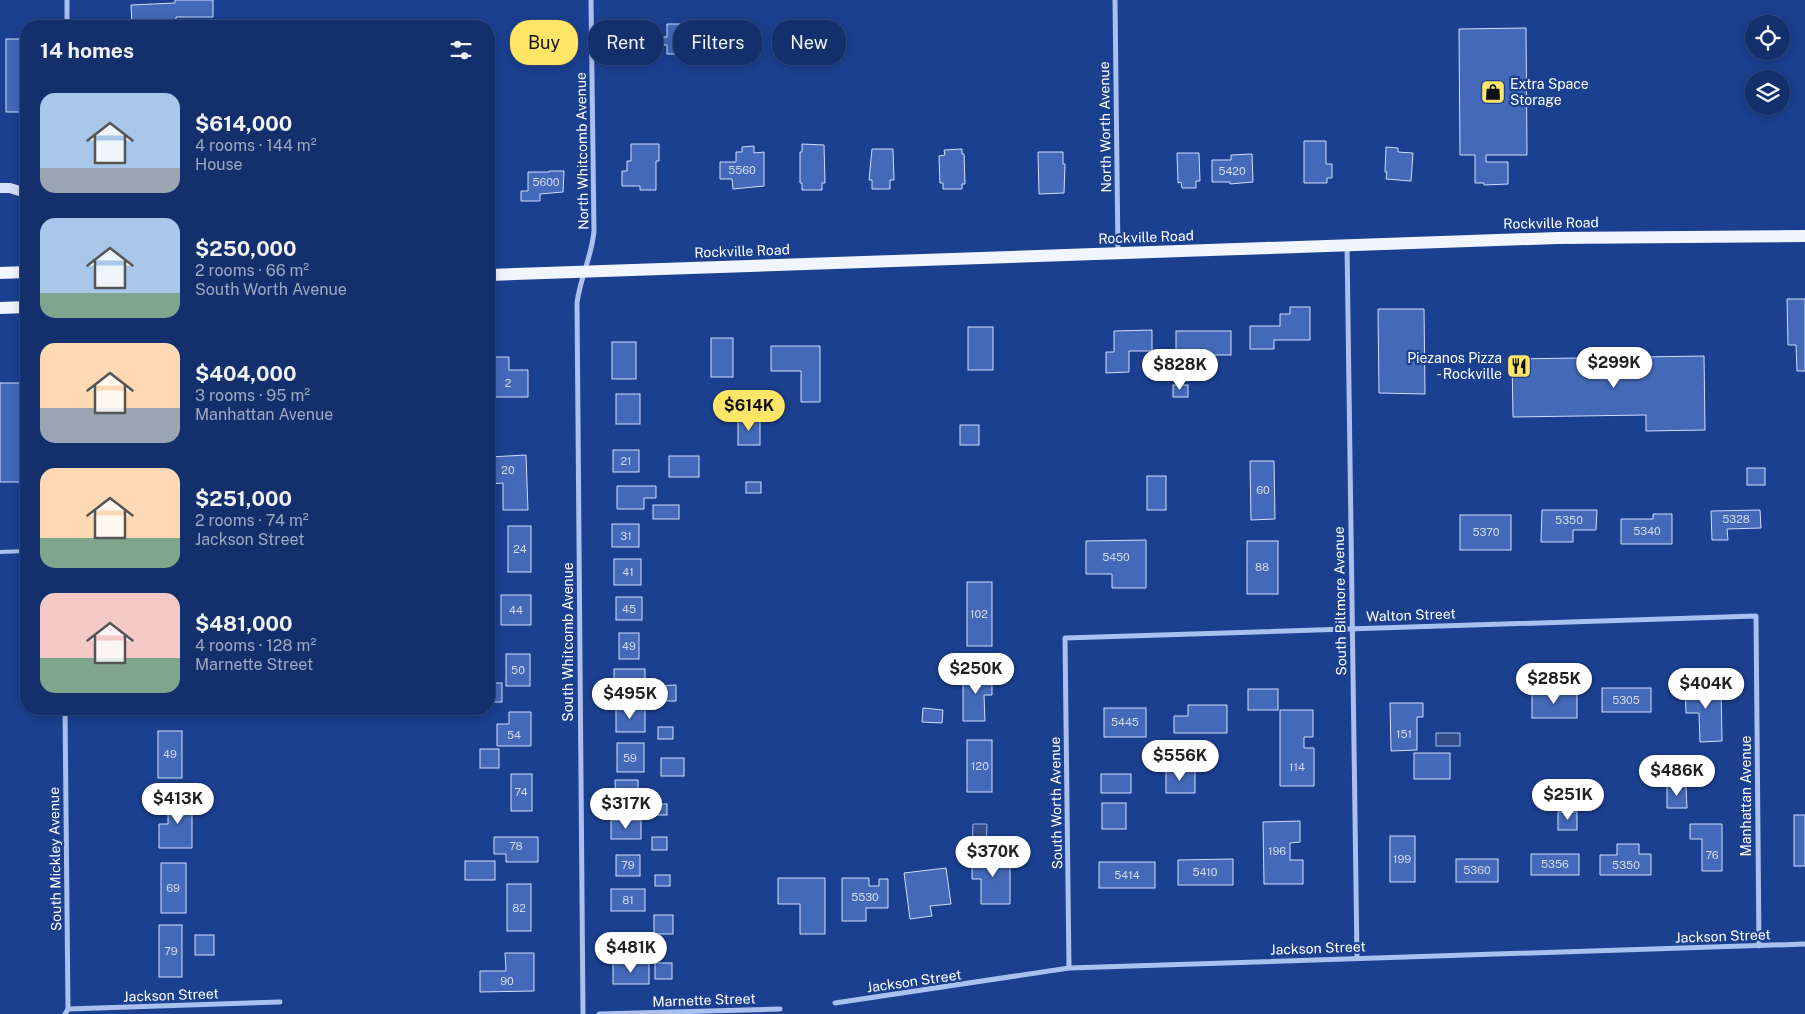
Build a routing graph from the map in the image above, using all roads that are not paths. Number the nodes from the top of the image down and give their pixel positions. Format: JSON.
{"nodes":[{"id":1,"x":67,"y":0,"type":"edge"},
{"id":2,"x":591,"y":0,"type":"edge"},
{"id":3,"x":1115,"y":0,"type":"edge"},
{"id":4,"x":67,"y":20,"type":"edge"},
{"id":5,"x":0,"y":188,"type":"edge"},
{"id":6,"x":20,"y":192,"type":"edge"},
{"id":7,"x":1805,"y":236,"type":"edge"},
{"id":8,"x":1347,"y":244,"type":"junction"},
{"id":9,"x":1118,"y":253,"type":"junction"},
{"id":10,"x":586,"y":271,"type":"junction"},
{"id":11,"x":20,"y":272,"type":"edge"},
{"id":12,"x":0,"y":273,"type":"edge"},
{"id":13,"x":495,"y":275,"type":"edge"},
{"id":14,"x":20,"y":307,"type":"edge"},
{"id":15,"x":0,"y":308,"type":"edge"},
{"id":16,"x":20,"y":551,"type":"edge"},
{"id":17,"x":0,"y":552,"type":"edge"},
{"id":18,"x":1756,"y":616,"type":"joint"},
{"id":19,"x":1352,"y":628,"type":"junction"},
{"id":20,"x":1066,"y":638,"type":"joint"},
{"id":21,"x":65,"y":715,"type":"edge"},
{"id":22,"x":1805,"y":944,"type":"edge"},
{"id":23,"x":1759,"y":946,"type":"junction"},
{"id":24,"x":1357,"y":958,"type":"junction"},
{"id":25,"x":1069,"y":968,"type":"junction"},
{"id":26,"x":280,"y":1002,"type":"dead end"},
{"id":27,"x":835,"y":1004,"type":"dead end"},
{"id":28,"x":780,"y":1009,"type":"dead end"},
{"id":29,"x":66,"y":1012,"type":"edge"},
{"id":30,"x":583,"y":1014,"type":"edge"},
{"id":31,"x":599,"y":1014,"type":"edge"}],
"edges":[{"from":1,"to":4,"type":"street"},
{"from":2,"to":10,"type":"street","name":"North Whitcomb Avenue"},
{"from":3,"to":9,"type":"street","name":"North Worth Avenue"},
{"from":5,"to":6,"type":"street"},
{"from":7,"to":8,"type":"main road","name":"Rockville Road"},
{"from":8,"to":9,"type":"main road","name":"Rockville Road"},
{"from":8,"to":19,"type":"street","name":"South Biltmore Avenue"},
{"from":9,"to":10,"type":"main road","name":"Rockville Road"},
{"from":10,"to":13,"type":"main road","name":"Rockville Road"},
{"from":10,"to":30,"type":"street","name":"South Whitcomb Avenue"},
{"from":11,"to":12,"type":"main road"},
{"from":14,"to":15,"type":"main road"},
{"from":16,"to":17,"type":"lane"},
{"from":18,"to":19,"type":"street","name":"Walton Street"},
{"from":18,"to":23,"type":"street","name":"Manhattan Avenue"},
{"from":19,"to":20,"type":"street","name":"Walton Street"},
{"from":19,"to":24,"type":"street","name":"South Biltmore Avenue"},
{"from":20,"to":25,"type":"street","name":"South Worth Avenue"},
{"from":21,"to":29,"type":"street","name":"South Mickley Avenue"},
{"from":22,"to":23,"type":"street","name":"Jackson Street"},
{"from":23,"to":24,"type":"street","name":"Jackson Street"},
{"from":24,"to":25,"type":"street","name":"Jackson Street"},
{"from":25,"to":27,"type":"street","name":"Jackson Street"},
{"from":26,"to":29,"type":"street","name":"Jackson Street"},
{"from":28,"to":31,"type":"street","name":"Marnette Street"}]}
